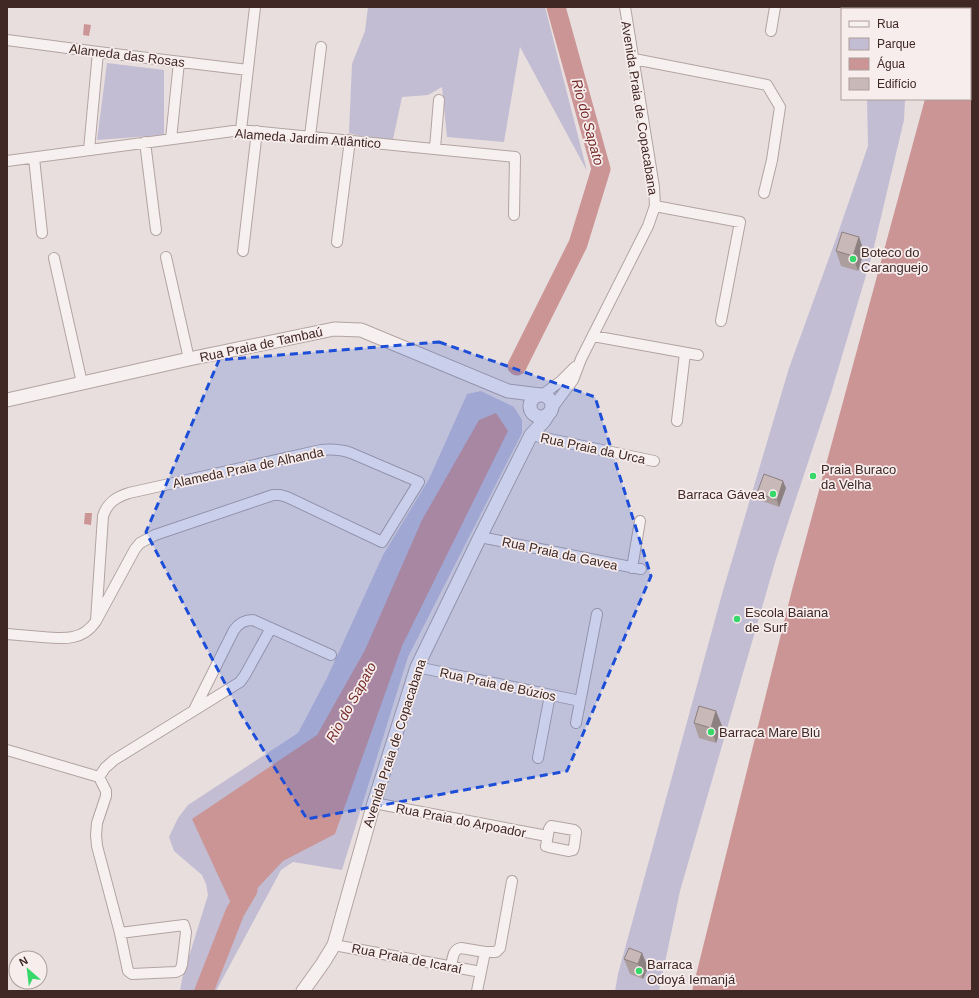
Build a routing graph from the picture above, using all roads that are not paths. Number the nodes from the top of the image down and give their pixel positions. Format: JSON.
{"nodes":[{"id":1,"x":255,"y":7,"type":"edge"},
{"id":2,"x":624,"y":7,"type":"edge"},
{"id":3,"x":775,"y":7,"type":"edge"},
{"id":4,"x":771,"y":31,"type":"dead end"},
{"id":5,"x":7,"y":40,"type":"edge"},
{"id":6,"x":321,"y":47,"type":"dead end"},
{"id":7,"x":98,"y":52,"type":"junction"},
{"id":8,"x":634,"y":59,"type":"junction"},
{"id":9,"x":179,"y":62,"type":"junction"},
{"id":10,"x":248,"y":70,"type":"junction"},
{"id":11,"x":438,"y":100,"type":"dead end"},
{"id":12,"x":241,"y":130,"type":"junction"},
{"id":13,"x":257,"y":131,"type":"junction"},
{"id":14,"x":310,"y":136,"type":"junction"},
{"id":15,"x":171,"y":139,"type":"junction"},
{"id":16,"x":350,"y":140,"type":"junction"},
{"id":17,"x":145,"y":142,"type":"junction"},
{"id":18,"x":435,"y":148,"type":"junction"},
{"id":19,"x":89,"y":150,"type":"junction"},
{"id":20,"x":34,"y":158,"type":"junction"},
{"id":21,"x":7,"y":161,"type":"edge"},
{"id":22,"x":764,"y":193,"type":"dead end"},
{"id":23,"x":655,"y":206,"type":"junction"},
{"id":24,"x":514,"y":215,"type":"dead end"},
{"id":25,"x":156,"y":230,"type":"dead end"},
{"id":26,"x":42,"y":233,"type":"dead end"},
{"id":27,"x":337,"y":242,"type":"dead end"},
{"id":28,"x":242,"y":251,"type":"dead end"},
{"id":29,"x":166,"y":257,"type":"dead end"},
{"id":30,"x":54,"y":258,"type":"dead end"},
{"id":31,"x":721,"y":321,"type":"dead end"},
{"id":32,"x":593,"y":336,"type":"junction"},
{"id":33,"x":685,"y":353,"type":"junction"},
{"id":34,"x":698,"y":355,"type":"dead end"},
{"id":35,"x":189,"y":359,"type":"junction"},
{"id":36,"x":581,"y":360,"type":"junction"},
{"id":37,"x":82,"y":383,"type":"junction"},
{"id":38,"x":508,"y":391,"type":"junction"},
{"id":39,"x":541,"y":395,"type":"junction"},
{"id":40,"x":7,"y":400,"type":"edge"},
{"id":41,"x":530,"y":410,"type":"junction"},
{"id":42,"x":550,"y":412,"type":"junction"},
{"id":43,"x":677,"y":421,"type":"dead end"},
{"id":44,"x":532,"y":435,"type":"junction"},
{"id":45,"x":654,"y":461,"type":"dead end"},
{"id":46,"x":640,"y":521,"type":"dead end"},
{"id":47,"x":480,"y":537,"type":"junction"},
{"id":48,"x":596,"y":614,"type":"dead end"},
{"id":49,"x":96,"y":621,"type":"junction"},
{"id":50,"x":271,"y":628,"type":"junction"},
{"id":51,"x":7,"y":634,"type":"edge"},
{"id":52,"x":331,"y":655,"type":"dead end"},
{"id":53,"x":417,"y":667,"type":"junction"},
{"id":54,"x":550,"y":694,"type":"junction"},
{"id":55,"x":580,"y":701,"type":"junction"},
{"id":56,"x":194,"y":711,"type":"junction"},
{"id":57,"x":576,"y":723,"type":"dead end"},
{"id":58,"x":7,"y":750,"type":"edge"},
{"id":59,"x":538,"y":758,"type":"dead end"},
{"id":60,"x":99,"y":777,"type":"junction"},
{"id":61,"x":374,"y":803,"type":"junction"},
{"id":62,"x":547,"y":836,"type":"dead end"},
{"id":63,"x":512,"y":881,"type":"dead end"},
{"id":64,"x":120,"y":933,"type":"junction"},
{"id":65,"x":334,"y":945,"type":"junction"},
{"id":66,"x":485,"y":952,"type":"junction"},
{"id":67,"x":451,"y":966,"type":"junction"},
{"id":68,"x":481,"y":972,"type":"junction"},
{"id":69,"x":303,"y":991,"type":"edge"},
{"id":70,"x":477,"y":991,"type":"edge"}],
"edges":[{"from":1,"to":10,"type":"street"},
{"from":2,"to":8,"type":"street","name":"Avenida Praia de Copacabana"},
{"from":3,"to":4,"type":"street"},
{"from":5,"to":7,"type":"street","name":"Alameda das Rosas"},
{"from":6,"to":14,"type":"street"},
{"from":7,"to":9,"type":"street","name":"Alameda das Rosas"},
{"from":7,"to":19,"type":"street"},
{"from":8,"to":22,"type":"street"},
{"from":8,"to":23,"type":"street","name":"Avenida Praia de Copacabana"},
{"from":9,"to":10,"type":"street","name":"Alameda das Rosas"},
{"from":9,"to":15,"type":"street"},
{"from":10,"to":12,"type":"street"},
{"from":11,"to":18,"type":"street"},
{"from":12,"to":13,"type":"street","name":"Alameda Jardim Atlântico"},
{"from":12,"to":15,"type":"street","name":"Alameda Jardim Atlântico"},
{"from":13,"to":14,"type":"street","name":"Alameda Jardim Atlântico"},
{"from":13,"to":28,"type":"street"},
{"from":14,"to":16,"type":"street","name":"Alameda Jardim Atlântico"},
{"from":15,"to":17,"type":"street","name":"Alameda Jardim Atlântico"},
{"from":16,"to":18,"type":"street","name":"Alameda Jardim Atlântico"},
{"from":16,"to":27,"type":"street"},
{"from":17,"to":19,"type":"street","name":"Alameda Jardim Atlântico"},
{"from":17,"to":25,"type":"street"},
{"from":18,"to":24,"type":"street","name":"Alameda Jardim Atlântico"},
{"from":19,"to":20,"type":"street","name":"Alameda Jardim Atlântico"},
{"from":20,"to":21,"type":"street","name":"Alameda Jardim Atlântico"},
{"from":20,"to":26,"type":"street"},
{"from":23,"to":31,"type":"street"},
{"from":23,"to":32,"type":"street","name":"Avenida Praia de Copacabana"},
{"from":29,"to":35,"type":"street"},
{"from":30,"to":37,"type":"street"},
{"from":32,"to":33,"type":"street"},
{"from":32,"to":36,"type":"street","name":"Avenida Praia de Copacabana"},
{"from":33,"to":34,"type":"street"},
{"from":33,"to":43,"type":"street"},
{"from":35,"to":37,"type":"street","name":"Rua Praia de Tambaú"},
{"from":35,"to":38,"type":"street","name":"Rua Praia de Tambaú"},
{"from":36,"to":39,"type":"street","name":"Avenida Praia de Copacabana"},
{"from":36,"to":42,"type":"street","name":"Avenida Praia de Copacabana"},
{"from":37,"to":40,"type":"street","name":"Rua Praia de Tambaú"},
{"from":38,"to":39,"type":"street","name":"Rua Praia de Tambaú"},
{"from":38,"to":41,"type":"street","name":"Rua Praia de Tambaú"},
{"from":39,"to":41,"type":"street"},
{"from":39,"to":42,"type":"street"},
{"from":41,"to":42,"type":"street"},
{"from":41,"to":44,"type":"street","name":"Avenida Praia de Copacabana"},
{"from":42,"to":44,"type":"street","name":"Avenida Praia de Copacabana"},
{"from":44,"to":45,"type":"street","name":"Rua Praia da Urca"},
{"from":44,"to":47,"type":"street","name":"Avenida Praia de Copacabana"},
{"from":46,"to":47,"type":"street","name":"Rua Praia da Gavea"},
{"from":47,"to":53,"type":"street","name":"Avenida Praia de Copacabana"},
{"from":48,"to":55,"type":"street"},
{"from":49,"to":49,"type":"street","name":"Alameda Praia de Alhanda"},
{"from":49,"to":51,"type":"street","name":"Alameda Praia de Alhanda"},
{"from":50,"to":52,"type":"street"},
{"from":50,"to":56,"type":"street"},
{"from":50,"to":56,"type":"street"},
{"from":53,"to":54,"type":"street","name":"Rua Praia de Búzios"},
{"from":53,"to":61,"type":"street","name":"Avenida Praia de Copacabana"},
{"from":54,"to":55,"type":"street","name":"Rua Praia de Búzios"},
{"from":54,"to":59,"type":"street"},
{"from":55,"to":57,"type":"street"},
{"from":56,"to":60,"type":"street"},
{"from":58,"to":60,"type":"street"},
{"from":60,"to":64,"type":"street"},
{"from":61,"to":62,"type":"street","name":"Rua Praia do Arpoador"},
{"from":61,"to":65,"type":"street","name":"Avenida Praia de Copacabana"},
{"from":63,"to":66,"type":"street"},
{"from":64,"to":64,"type":"street"},
{"from":65,"to":67,"type":"street","name":"Rua Praia de Icaraí"},
{"from":65,"to":69,"type":"street","name":"Avenida Praia de Copacabana"},
{"from":66,"to":67,"type":"street"},
{"from":66,"to":68,"type":"street"},
{"from":67,"to":68,"type":"street","name":"Rua Praia de Icaraí"},
{"from":68,"to":70,"type":"street"}]}
